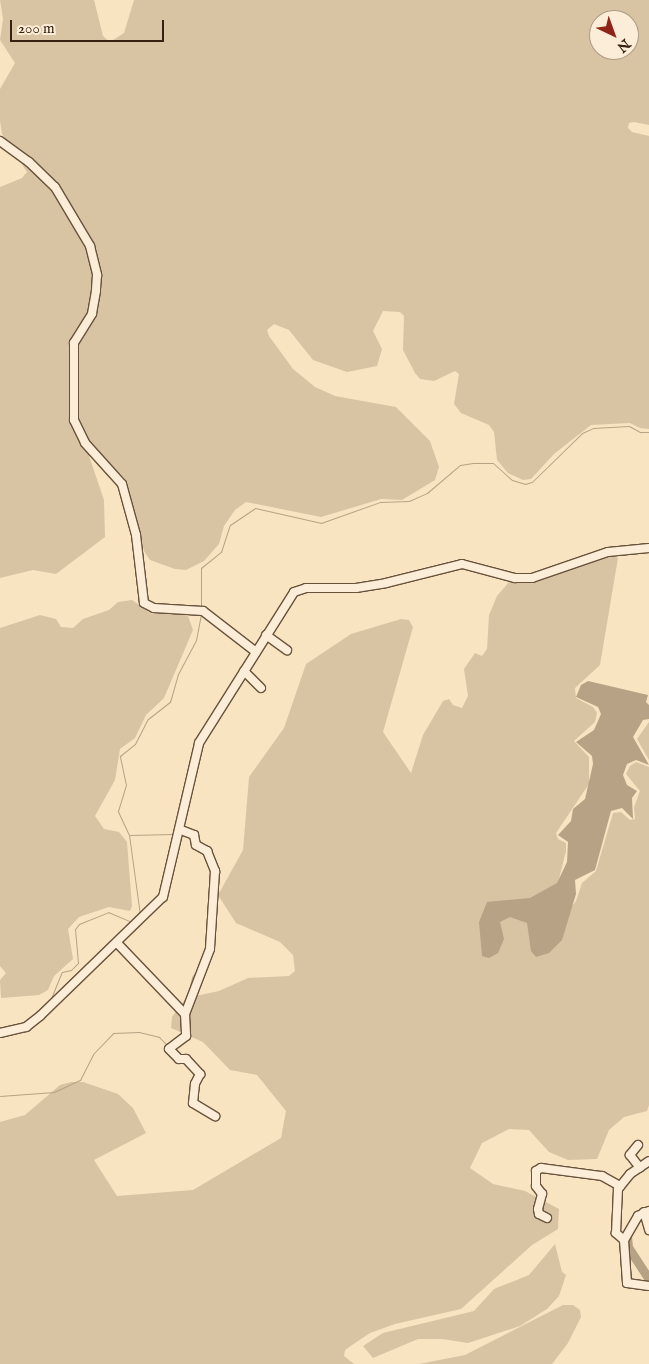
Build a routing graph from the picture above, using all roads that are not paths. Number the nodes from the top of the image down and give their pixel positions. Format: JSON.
{"nodes":[{"id":1,"x":0,"y":141,"type":"edge"},
{"id":2,"x":649,"y":548,"type":"edge"},
{"id":3,"x":266,"y":636,"type":"junction"},
{"id":4,"x":287,"y":650,"type":"dead end"},
{"id":5,"x":256,"y":652,"type":"junction"},
{"id":6,"x":244,"y":671,"type":"junction"},
{"id":7,"x":261,"y":688,"type":"dead end"},
{"id":8,"x":181,"y":830,"type":"junction"},
{"id":9,"x":118,"y":944,"type":"junction"},
{"id":10,"x":185,"y":1014,"type":"junction"},
{"id":11,"x":0,"y":1033,"type":"edge"},
{"id":12,"x":215,"y":1116,"type":"dead end"},
{"id":13,"x":638,"y":1145,"type":"dead end"},
{"id":14,"x":649,"y":1161,"type":"edge"},
{"id":15,"x":640,"y":1168,"type":"junction"},
{"id":16,"x":620,"y":1186,"type":"junction"},
{"id":17,"x":647,"y":1214,"type":"edge"},
{"id":18,"x":547,"y":1218,"type":"dead end"},
{"id":19,"x":649,"y":1230,"type":"edge"},
{"id":20,"x":624,"y":1240,"type":"junction"},
{"id":21,"x":649,"y":1286,"type":"edge"}],
"edges":[{"from":1,"to":5,"type":"street"},
{"from":2,"to":3,"type":"street"},
{"from":3,"to":4,"type":"street"},
{"from":3,"to":5,"type":"street"},
{"from":5,"to":6,"type":"street"},
{"from":6,"to":7,"type":"street"},
{"from":6,"to":8,"type":"street"},
{"from":8,"to":9,"type":"street"},
{"from":8,"to":10,"type":"street"},
{"from":9,"to":10,"type":"street"},
{"from":9,"to":11,"type":"street"},
{"from":10,"to":12,"type":"street"},
{"from":13,"to":15,"type":"street"},
{"from":14,"to":15,"type":"street"},
{"from":15,"to":16,"type":"street"},
{"from":16,"to":18,"type":"street"},
{"from":16,"to":20,"type":"street"},
{"from":17,"to":19,"type":"street"},
{"from":17,"to":20,"type":"street"},
{"from":20,"to":21,"type":"street"}]}
